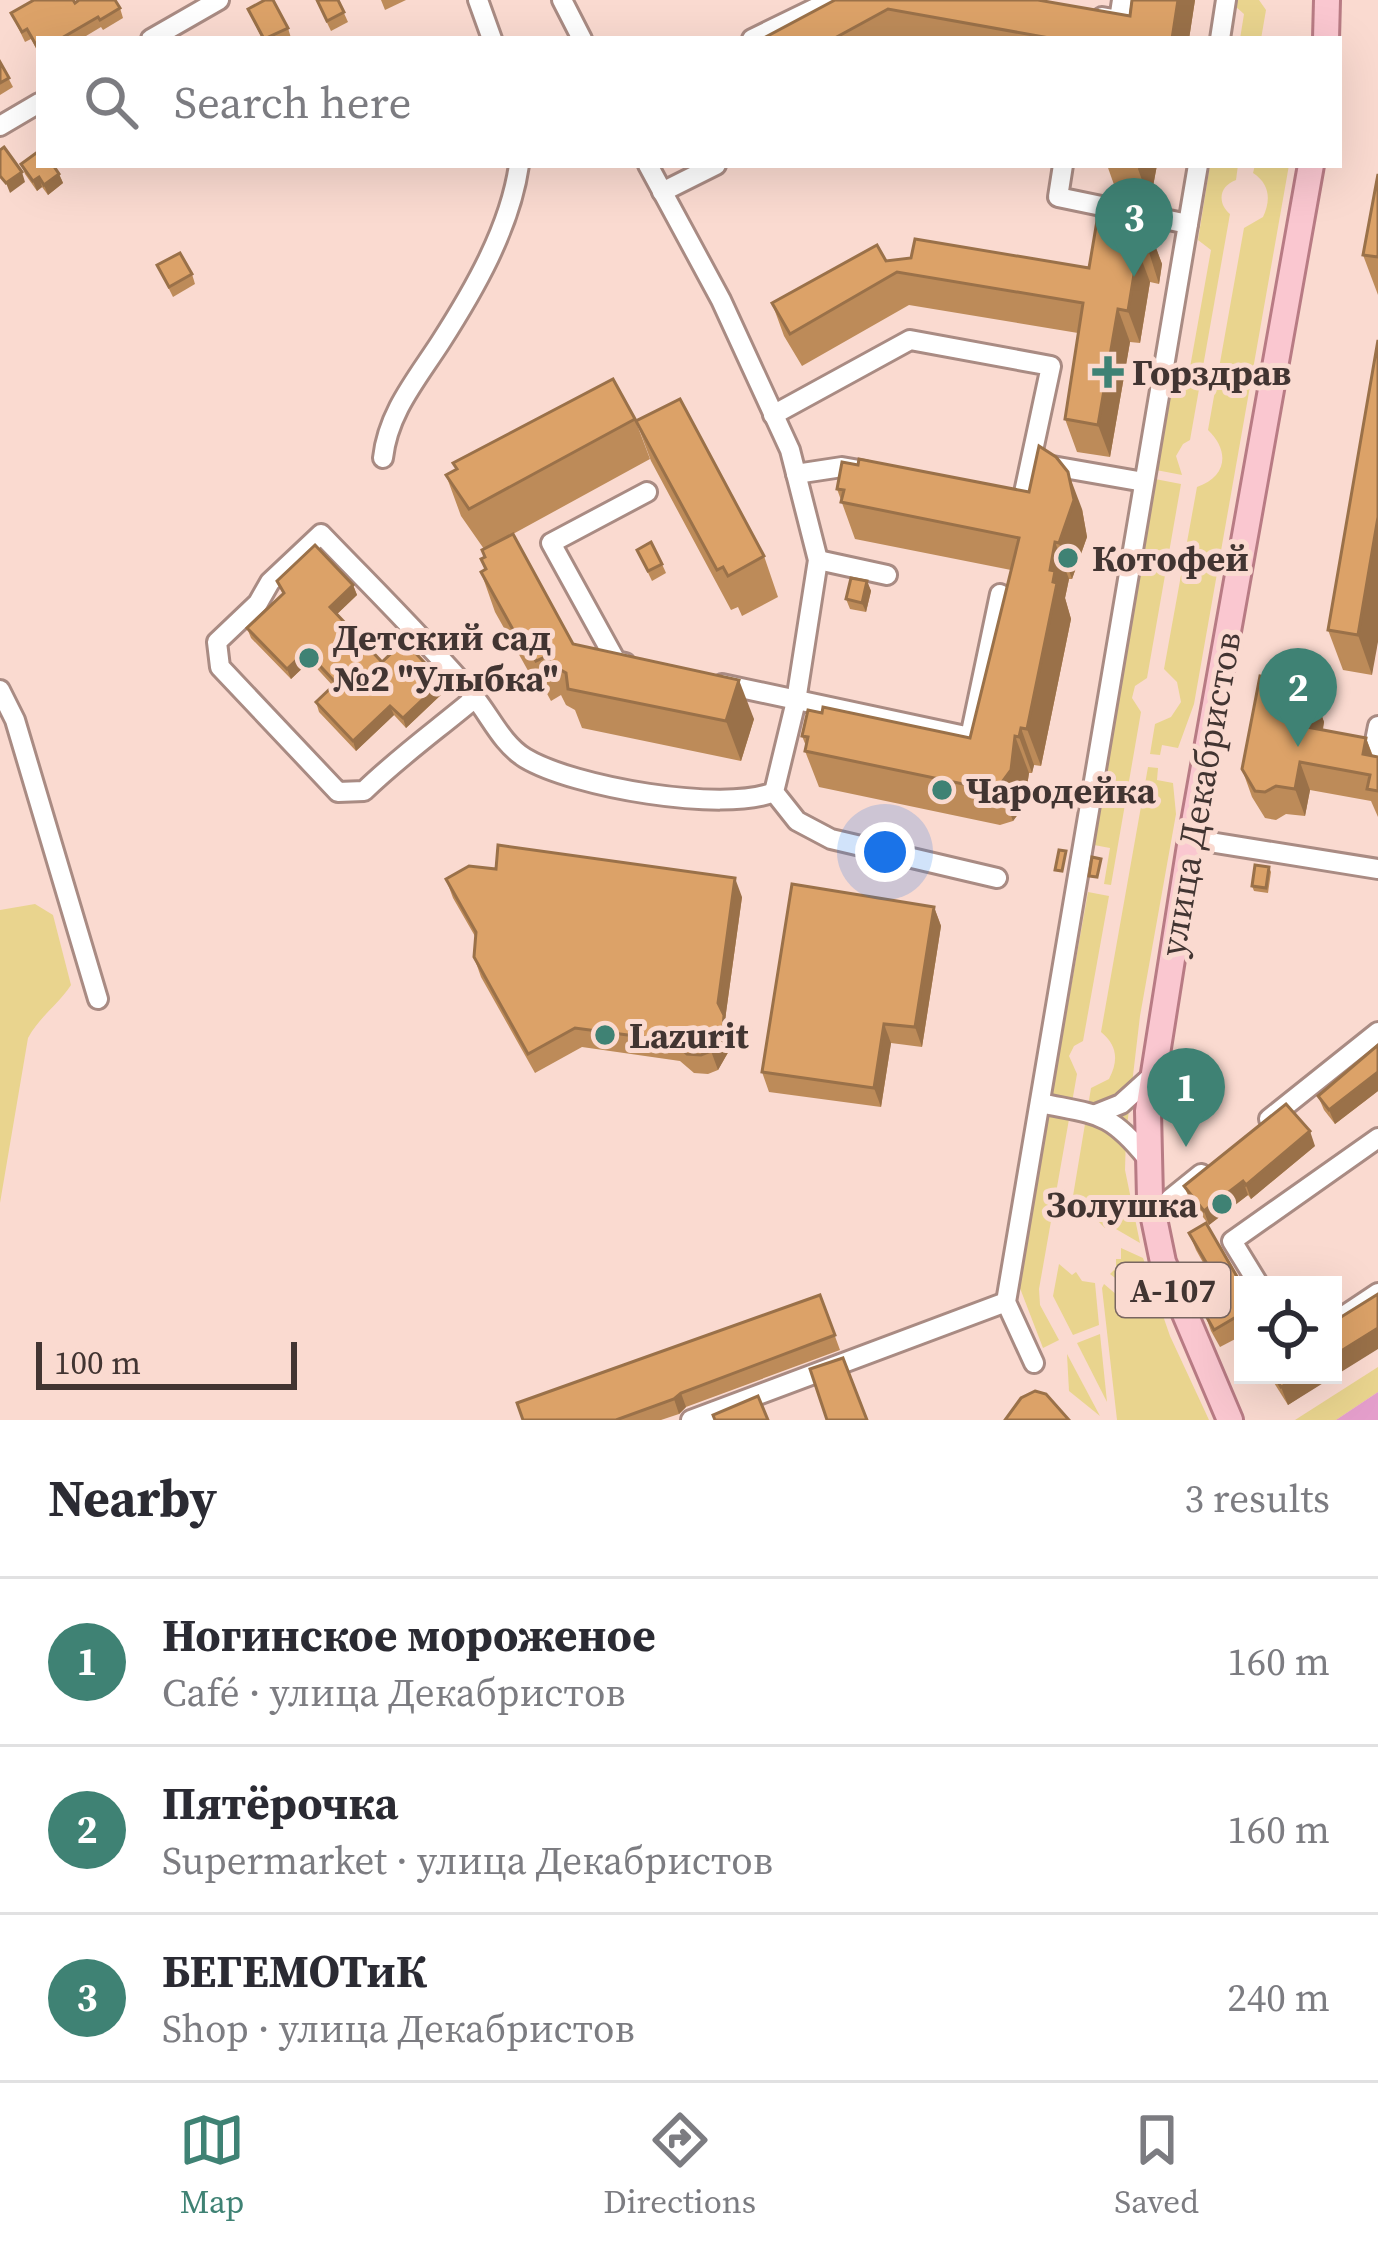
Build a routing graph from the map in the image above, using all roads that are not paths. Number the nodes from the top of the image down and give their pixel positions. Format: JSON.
{"nodes":[{"id":1,"x":219,"y":0,"type":"edge"},
{"id":2,"x":478,"y":0,"type":"edge"},
{"id":3,"x":562,"y":0,"type":"edge"},
{"id":4,"x":832,"y":0,"type":"edge"},
{"id":5,"x":1122,"y":0,"type":"edge"},
{"id":6,"x":1226,"y":0,"type":"edge"},
{"id":7,"x":1327,"y":0,"type":"edge"},
{"id":8,"x":1077,"y":12,"type":"edge"},
{"id":9,"x":156,"y":36,"type":"edge"},
{"id":10,"x":491,"y":36,"type":"edge"},
{"id":11,"x":580,"y":36,"type":"edge"},
{"id":12,"x":758,"y":36,"type":"edge"},
{"id":13,"x":1220,"y":36,"type":"edge"},
{"id":14,"x":1326,"y":36,"type":"edge"},
{"id":15,"x":36,"y":106,"type":"edge"},
{"id":16,"x":0,"y":126,"type":"edge"},
{"id":17,"x":519,"y":168,"type":"edge"},
{"id":18,"x":650,"y":168,"type":"edge"},
{"id":19,"x":710,"y":168,"type":"edge"},
{"id":20,"x":1063,"y":168,"type":"edge"},
{"id":21,"x":1197,"y":168,"type":"edge"},
{"id":22,"x":1310,"y":168,"type":"edge"},
{"id":23,"x":662,"y":192,"type":"junction"},
{"id":24,"x":1188,"y":224,"type":"junction"},
{"id":25,"x":773,"y":415,"type":"junction"},
{"id":26,"x":383,"y":458,"type":"dead end"},
{"id":27,"x":1031,"y":462,"type":"junction"},
{"id":28,"x":796,"y":474,"type":"junction"},
{"id":29,"x":887,"y":476,"type":"edge"},
{"id":30,"x":1144,"y":482,"type":"junction"},
{"id":31,"x":647,"y":492,"type":"dead end"},
{"id":32,"x":1000,"y":498,"type":"edge"},
{"id":33,"x":818,"y":560,"type":"junction"},
{"id":34,"x":887,"y":575,"type":"dead end"},
{"id":35,"x":1000,"y":594,"type":"edge"},
{"id":36,"x":639,"y":666,"type":"edge"},
{"id":37,"x":707,"y":681,"type":"edge"},
{"id":38,"x":0,"y":689,"type":"edge"},
{"id":39,"x":476,"y":698,"type":"junction"},
{"id":40,"x":796,"y":701,"type":"junction"},
{"id":41,"x":1378,"y":727,"type":"edge"},
{"id":42,"x":1378,"y":747,"type":"edge"},
{"id":43,"x":774,"y":792,"type":"junction"},
{"id":44,"x":1191,"y":838,"type":"junction"},
{"id":45,"x":1378,"y":869,"type":"edge"},
{"id":46,"x":997,"y":878,"type":"dead end"},
{"id":47,"x":98,"y":999,"type":"dead end"},
{"id":48,"x":1378,"y":1033,"type":"edge"},
{"id":49,"x":1152,"y":1076,"type":"junction"},
{"id":50,"x":1040,"y":1103,"type":"junction"},
{"id":51,"x":1096,"y":1114,"type":"junction"},
{"id":52,"x":1256,"y":1130,"type":"edge"},
{"id":53,"x":1378,"y":1138,"type":"edge"},
{"id":54,"x":1222,"y":1157,"type":"edge"},
{"id":55,"x":1147,"y":1158,"type":"junction"},
{"id":56,"x":1170,"y":1198,"type":"dead end"},
{"id":57,"x":1253,"y":1276,"type":"edge"},
{"id":58,"x":1378,"y":1293,"type":"edge"},
{"id":59,"x":1006,"y":1302,"type":"junction"},
{"id":60,"x":1342,"y":1317,"type":"edge"},
{"id":61,"x":1034,"y":1363,"type":"dead end"},
{"id":62,"x":1228,"y":1417,"type":"edge"},
{"id":63,"x":691,"y":1420,"type":"edge"}],
"edges":[{"from":1,"to":9,"type":"street"},
{"from":2,"to":10,"type":"street"},
{"from":3,"to":11,"type":"street"},
{"from":4,"to":12,"type":"street"},
{"from":5,"to":8,"type":"street"},
{"from":6,"to":13,"type":"street"},
{"from":7,"to":14,"type":"main road"},
{"from":15,"to":16,"type":"street"},
{"from":17,"to":26,"type":"street"},
{"from":18,"to":23,"type":"street"},
{"from":19,"to":23,"type":"street"},
{"from":20,"to":24,"type":"street"},
{"from":21,"to":24,"type":"street"},
{"from":22,"to":44,"type":"main road","name":"улица Декабристов","number":"А-107"},
{"from":23,"to":25,"type":"street"},
{"from":24,"to":30,"type":"street"},
{"from":25,"to":27,"type":"street"},
{"from":25,"to":28,"type":"street"},
{"from":27,"to":30,"type":"street"},
{"from":27,"to":32,"type":"street"},
{"from":28,"to":29,"type":"street"},
{"from":28,"to":33,"type":"street"},
{"from":30,"to":50,"type":"street"},
{"from":31,"to":36,"type":"street"},
{"from":33,"to":34,"type":"street"},
{"from":33,"to":40,"type":"street"},
{"from":35,"to":40,"type":"street"},
{"from":37,"to":40,"type":"street"},
{"from":38,"to":47,"type":"street"},
{"from":39,"to":39,"type":"street"},
{"from":39,"to":43,"type":"street"},
{"from":40,"to":43,"type":"street"},
{"from":41,"to":42,"type":"street"},
{"from":43,"to":46,"type":"street"},
{"from":44,"to":45,"type":"street"},
{"from":44,"to":49,"type":"main road","name":"улица Декабристов","number":"А-107"},
{"from":48,"to":52,"type":"street"},
{"from":49,"to":51,"type":"street"},
{"from":49,"to":55,"type":"main road","name":"улица Декабристов","number":"А-107"},
{"from":50,"to":51,"type":"street"},
{"from":50,"to":59,"type":"street"},
{"from":51,"to":55,"type":"street"},
{"from":53,"to":57,"type":"street"},
{"from":54,"to":56,"type":"street"},
{"from":55,"to":62,"type":"main road","name":"улица Декабристов","number":"А-107"},
{"from":58,"to":60,"type":"street"},
{"from":59,"to":61,"type":"street"},
{"from":59,"to":63,"type":"street"}]}
